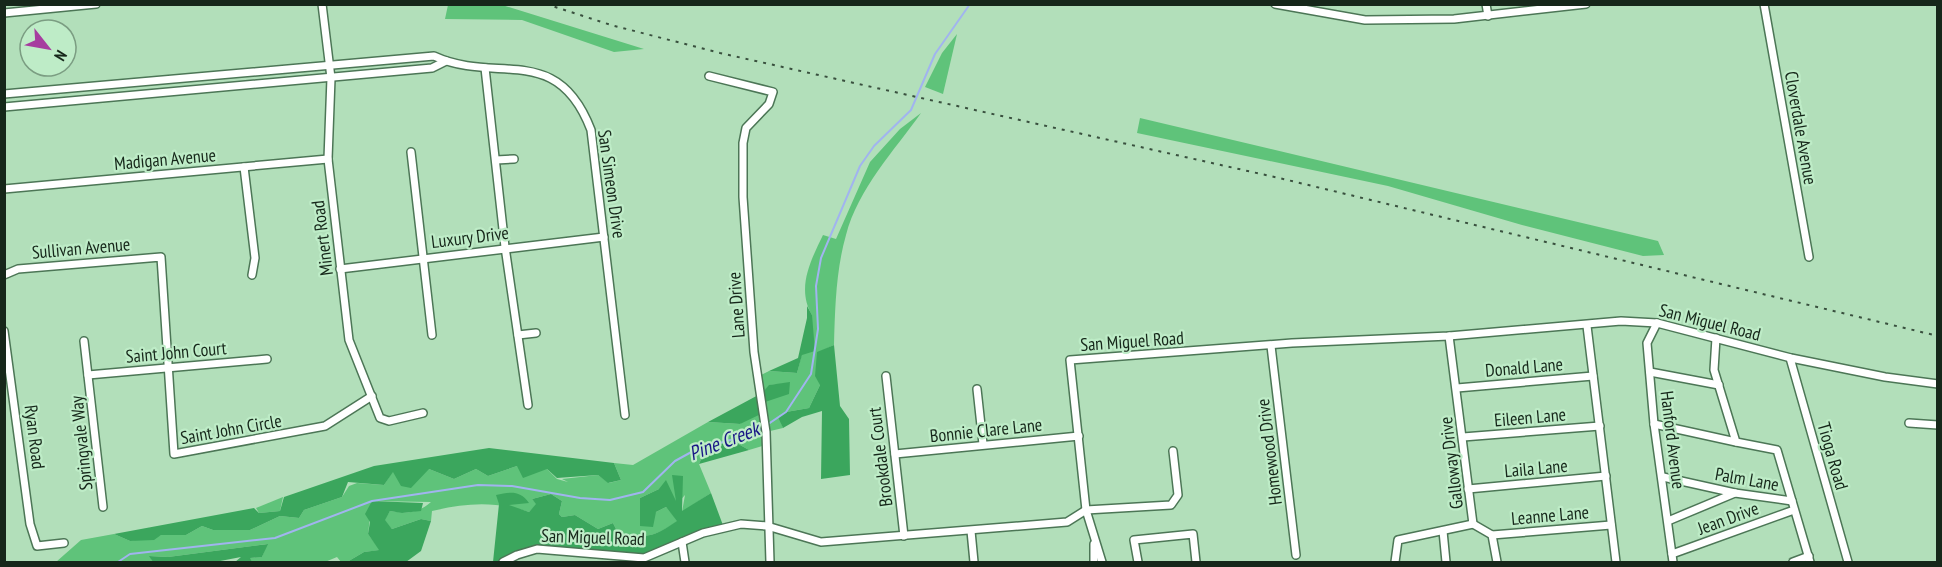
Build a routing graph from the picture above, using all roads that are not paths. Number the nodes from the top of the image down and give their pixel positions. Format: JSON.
{"nodes":[{"id":1,"x":96,"y":4,"type":"edge"},
{"id":2,"x":322,"y":4,"type":"edge"},
{"id":3,"x":1275,"y":4,"type":"edge"},
{"id":4,"x":1486,"y":4,"type":"edge"},
{"id":5,"x":1586,"y":4,"type":"edge"},
{"id":6,"x":1764,"y":4,"type":"edge"},
{"id":7,"x":45,"y":7,"type":"edge"},
{"id":8,"x":4,"y":13,"type":"edge"},
{"id":9,"x":1488,"y":16,"type":"junction"},
{"id":10,"x":446,"y":61,"type":"junction"},
{"id":11,"x":330,"y":64,"type":"junction"},
{"id":12,"x":485,"y":68,"type":"junction"},
{"id":13,"x":709,"y":76,"type":"dead end"},
{"id":14,"x":331,"y":78,"type":"junction"},
{"id":15,"x":4,"y":94,"type":"edge"},
{"id":16,"x":4,"y":107,"type":"edge"},
{"id":17,"x":411,"y":152,"type":"dead end"},
{"id":18,"x":327,"y":159,"type":"junction"},
{"id":19,"x":514,"y":159,"type":"dead end"},
{"id":20,"x":496,"y":160,"type":"junction"},
{"id":21,"x":244,"y":167,"type":"junction"},
{"id":22,"x":4,"y":189,"type":"edge"},
{"id":23,"x":604,"y":237,"type":"junction"},
{"id":24,"x":505,"y":247,"type":"junction"},
{"id":25,"x":161,"y":257,"type":"joint"},
{"id":26,"x":1809,"y":257,"type":"dead end"},
{"id":27,"x":424,"y":258,"type":"junction"},
{"id":28,"x":340,"y":269,"type":"junction"},
{"id":29,"x":4,"y":275,"type":"edge"},
{"id":30,"x":252,"y":275,"type":"dead end"},
{"id":31,"x":1657,"y":323,"type":"junction"},
{"id":32,"x":1587,"y":326,"type":"junction"},
{"id":33,"x":4,"y":331,"type":"edge"},
{"id":34,"x":536,"y":333,"type":"dead end"},
{"id":35,"x":432,"y":335,"type":"dead end"},
{"id":36,"x":518,"y":335,"type":"junction"},
{"id":37,"x":1449,"y":336,"type":"junction"},
{"id":38,"x":1716,"y":338,"type":"junction"},
{"id":39,"x":84,"y":340,"type":"dead end"},
{"id":40,"x":1271,"y":346,"type":"junction"},
{"id":41,"x":1790,"y":358,"type":"junction"},
{"id":42,"x":267,"y":359,"type":"dead end"},
{"id":43,"x":166,"y":369,"type":"junction"},
{"id":44,"x":1650,"y":372,"type":"junction"},
{"id":45,"x":88,"y":375,"type":"junction"},
{"id":46,"x":886,"y":376,"type":"dead end"},
{"id":47,"x":1593,"y":376,"type":"junction"},
{"id":48,"x":1938,"y":384,"type":"edge"},
{"id":49,"x":1719,"y":385,"type":"junction"},
{"id":50,"x":1457,"y":388,"type":"junction"},
{"id":51,"x":977,"y":389,"type":"dead end"},
{"id":52,"x":372,"y":396,"type":"junction"},
{"id":53,"x":528,"y":405,"type":"dead end"},
{"id":54,"x":423,"y":413,"type":"dead end"},
{"id":55,"x":625,"y":415,"type":"dead end"},
{"id":56,"x":1909,"y":423,"type":"dead end"},
{"id":57,"x":1654,"y":424,"type":"junction"},
{"id":58,"x":1938,"y":425,"type":"edge"},
{"id":59,"x":1600,"y":426,"type":"junction"},
{"id":60,"x":1079,"y":436,"type":"junction"},
{"id":61,"x":1463,"y":437,"type":"junction"},
{"id":62,"x":1736,"y":442,"type":"junction"},
{"id":63,"x":983,"y":444,"type":"junction"},
{"id":64,"x":1173,"y":451,"type":"dead end"},
{"id":65,"x":895,"y":454,"type":"junction"},
{"id":66,"x":1606,"y":476,"type":"junction"},
{"id":67,"x":1663,"y":477,"type":"junction"},
{"id":68,"x":1468,"y":489,"type":"junction"},
{"id":69,"x":1735,"y":493,"type":"junction"},
{"id":70,"x":1792,"y":501,"type":"junction"},
{"id":71,"x":103,"y":507,"type":"dead end"},
{"id":72,"x":1086,"y":510,"type":"junction"},
{"id":73,"x":1794,"y":510,"type":"junction"},
{"id":74,"x":1668,"y":521,"type":"junction"},
{"id":75,"x":1473,"y":524,"type":"junction"},
{"id":76,"x":1611,"y":525,"type":"junction"},
{"id":77,"x":767,"y":526,"type":"junction"},
{"id":78,"x":971,"y":531,"type":"junction"},
{"id":79,"x":1443,"y":531,"type":"junction"},
{"id":80,"x":1492,"y":535,"type":"junction"},
{"id":81,"x":904,"y":536,"type":"junction"},
{"id":82,"x":682,"y":542,"type":"junction"},
{"id":83,"x":64,"y":543,"type":"dead end"},
{"id":84,"x":1094,"y":544,"type":"junction"},
{"id":85,"x":1672,"y":554,"type":"junction"},
{"id":86,"x":1296,"y":555,"type":"dead end"},
{"id":87,"x":1809,"y":559,"type":"edge"},
{"id":88,"x":1395,"y":560,"type":"edge"},
{"id":89,"x":503,"y":562,"type":"edge"},
{"id":90,"x":685,"y":562,"type":"edge"},
{"id":91,"x":770,"y":562,"type":"edge"},
{"id":92,"x":974,"y":562,"type":"edge"},
{"id":93,"x":1094,"y":562,"type":"edge"},
{"id":94,"x":1102,"y":562,"type":"edge"},
{"id":95,"x":1138,"y":562,"type":"edge"},
{"id":96,"x":1196,"y":562,"type":"edge"},
{"id":97,"x":1387,"y":562,"type":"edge"},
{"id":98,"x":1446,"y":562,"type":"edge"},
{"id":99,"x":1497,"y":562,"type":"edge"},
{"id":100,"x":1616,"y":562,"type":"edge"},
{"id":101,"x":1673,"y":562,"type":"edge"},
{"id":102,"x":1793,"y":562,"type":"edge"},
{"id":103,"x":1848,"y":562,"type":"edge"}],
"edges":[{"from":1,"to":7,"type":"street"},
{"from":2,"to":11,"type":"street","name":"Minert Road"},
{"from":3,"to":9,"type":"street"},
{"from":4,"to":9,"type":"street"},
{"from":5,"to":9,"type":"street"},
{"from":6,"to":26,"type":"street","name":"Cloverdale Avenue"},
{"from":7,"to":8,"type":"street"},
{"from":10,"to":11,"type":"street","name":"San Simeon Drive"},
{"from":10,"to":12,"type":"street","name":"San Simeon Drive"},
{"from":10,"to":14,"type":"street","name":"San Simeon Drive"},
{"from":11,"to":14,"type":"street","name":"Minert Road"},
{"from":11,"to":15,"type":"street","name":"San Simeon Drive"},
{"from":12,"to":20,"type":"street"},
{"from":12,"to":23,"type":"street","name":"San Simeon Drive"},
{"from":13,"to":77,"type":"street","name":"Lane Drive"},
{"from":14,"to":16,"type":"street","name":"San Simeon Drive"},
{"from":14,"to":18,"type":"street","name":"Minert Road"},
{"from":17,"to":27,"type":"street"},
{"from":18,"to":21,"type":"street","name":"Madigan Avenue"},
{"from":18,"to":28,"type":"street","name":"Minert Road"},
{"from":19,"to":20,"type":"street"},
{"from":20,"to":24,"type":"street"},
{"from":21,"to":22,"type":"street","name":"Madigan Avenue"},
{"from":21,"to":30,"type":"street"},
{"from":23,"to":24,"type":"street","name":"Luxury Drive"},
{"from":23,"to":55,"type":"street","name":"San Simeon Drive"},
{"from":24,"to":27,"type":"street","name":"Luxury Drive"},
{"from":24,"to":36,"type":"street"},
{"from":25,"to":29,"type":"street","name":"Sullivan Avenue"},
{"from":25,"to":43,"type":"street","name":"Saint John Circle"},
{"from":27,"to":28,"type":"street","name":"Luxury Drive"},
{"from":27,"to":35,"type":"street"},
{"from":28,"to":52,"type":"street","name":"Minert Road"},
{"from":31,"to":32,"type":"street","name":"San Miguel Road"},
{"from":31,"to":38,"type":"street","name":"San Miguel Road"},
{"from":31,"to":44,"type":"street","name":"Hanford Avenue"},
{"from":32,"to":37,"type":"street","name":"San Miguel Road"},
{"from":32,"to":47,"type":"street"},
{"from":33,"to":83,"type":"street","name":"Ryan Road"},
{"from":34,"to":36,"type":"street"},
{"from":36,"to":53,"type":"street"},
{"from":37,"to":40,"type":"street","name":"San Miguel Road"},
{"from":37,"to":50,"type":"street","name":"Galloway Drive"},
{"from":38,"to":41,"type":"street","name":"San Miguel Road"},
{"from":38,"to":49,"type":"street"},
{"from":39,"to":45,"type":"street","name":"Springvale Way"},
{"from":40,"to":60,"type":"street","name":"San Miguel Road"},
{"from":40,"to":86,"type":"street","name":"Homewood Drive"},
{"from":41,"to":48,"type":"street","name":"San Miguel Road"},
{"from":41,"to":103,"type":"street","name":"Tioga Road"},
{"from":42,"to":43,"type":"street","name":"Saint John Court"},
{"from":43,"to":45,"type":"street","name":"Saint John Court"},
{"from":43,"to":52,"type":"street","name":"Saint John Circle"},
{"from":44,"to":49,"type":"street"},
{"from":44,"to":57,"type":"street","name":"Hanford Avenue"},
{"from":45,"to":71,"type":"street","name":"Springvale Way"},
{"from":46,"to":65,"type":"street","name":"Brookdale Court"},
{"from":47,"to":50,"type":"street","name":"Donald Lane"},
{"from":47,"to":59,"type":"street"},
{"from":49,"to":62,"type":"street"},
{"from":50,"to":61,"type":"street","name":"Galloway Drive"},
{"from":51,"to":63,"type":"street"},
{"from":52,"to":54,"type":"street","name":"Minert Road"},
{"from":56,"to":58,"type":"street"},
{"from":57,"to":62,"type":"street"},
{"from":57,"to":67,"type":"street","name":"Hanford Avenue"},
{"from":59,"to":61,"type":"street","name":"Eileen Lane"},
{"from":59,"to":66,"type":"street"},
{"from":60,"to":63,"type":"street","name":"Bonnie Clare Lane"},
{"from":60,"to":72,"type":"street","name":"San Miguel Road"},
{"from":61,"to":68,"type":"street","name":"Galloway Drive"},
{"from":62,"to":70,"type":"street"},
{"from":63,"to":65,"type":"street","name":"Bonnie Clare Lane"},
{"from":64,"to":72,"type":"street"},
{"from":65,"to":81,"type":"street","name":"Brookdale Court"},
{"from":66,"to":68,"type":"street","name":"Laila Lane"},
{"from":66,"to":76,"type":"street"},
{"from":67,"to":69,"type":"street","name":"Palm Lane"},
{"from":67,"to":74,"type":"street","name":"Hanford Avenue"},
{"from":68,"to":75,"type":"street","name":"Galloway Drive"},
{"from":69,"to":70,"type":"street","name":"Palm Lane"},
{"from":69,"to":74,"type":"street"},
{"from":70,"to":73,"type":"street"},
{"from":72,"to":78,"type":"street","name":"San Miguel Road"},
{"from":72,"to":84,"type":"street"},
{"from":73,"to":85,"type":"street","name":"Jean Drive"},
{"from":73,"to":87,"type":"street"},
{"from":74,"to":85,"type":"street","name":"Hanford Avenue"},
{"from":75,"to":79,"type":"street","name":"Galloway Drive"},
{"from":75,"to":80,"type":"street"},
{"from":76,"to":80,"type":"street","name":"Leanne Lane"},
{"from":76,"to":100,"type":"street"},
{"from":77,"to":81,"type":"street","name":"San Miguel Road"},
{"from":77,"to":82,"type":"street","name":"San Miguel Road"},
{"from":77,"to":91,"type":"street","name":"Lane Drive"},
{"from":78,"to":81,"type":"street","name":"San Miguel Road"},
{"from":78,"to":92,"type":"street"},
{"from":79,"to":88,"type":"street","name":"Galloway Drive"},
{"from":79,"to":98,"type":"street"},
{"from":80,"to":99,"type":"street"},
{"from":82,"to":89,"type":"street","name":"San Miguel Road"},
{"from":82,"to":90,"type":"street"},
{"from":84,"to":93,"type":"street"},
{"from":84,"to":94,"type":"street"},
{"from":85,"to":101,"type":"street","name":"Hanford Avenue"},
{"from":87,"to":102,"type":"street"},
{"from":88,"to":97,"type":"street"},
{"from":95,"to":96,"type":"street"}]}
